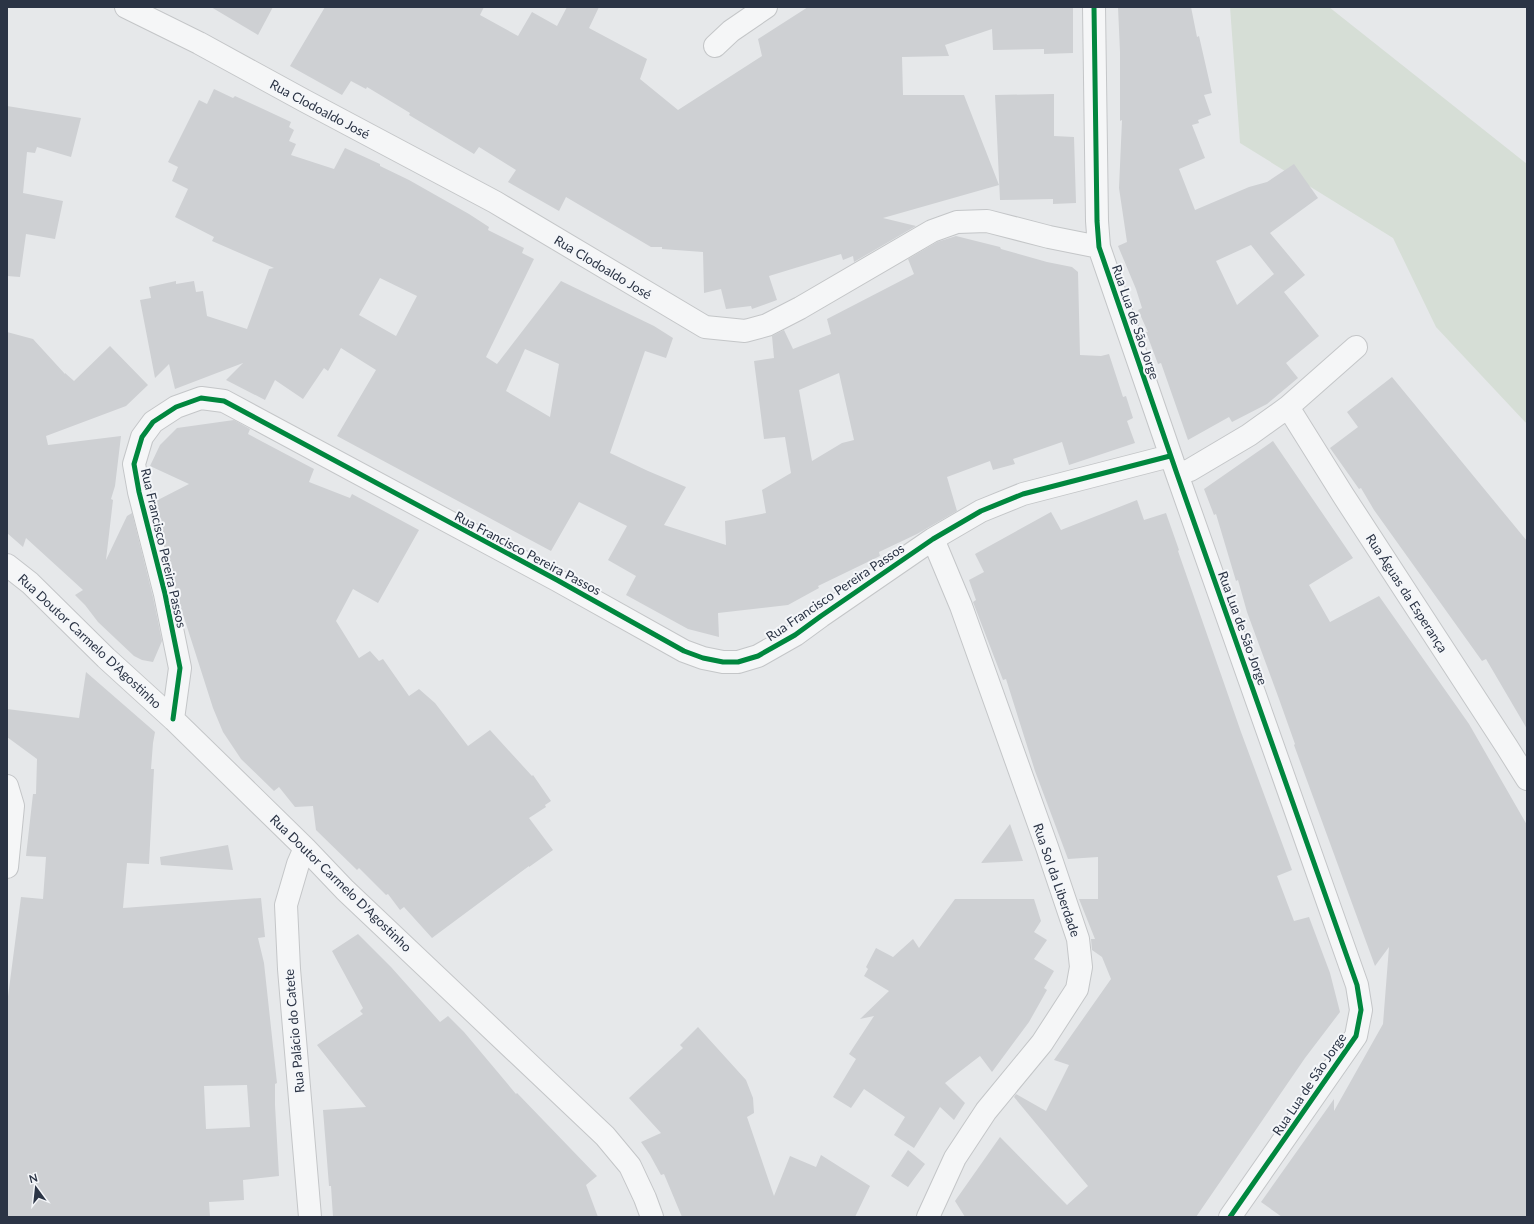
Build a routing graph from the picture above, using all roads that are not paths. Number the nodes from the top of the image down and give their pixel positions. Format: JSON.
{"nodes":[{"id":1,"x":126,"y":7,"type":"edge"},
{"id":2,"x":766,"y":7,"type":"edge"},
{"id":3,"x":1094,"y":7,"type":"edge"},
{"id":4,"x":716,"y":46,"type":"dead end"},
{"id":5,"x":1099,"y":247,"type":"junction"},
{"id":6,"x":1356,"y":347,"type":"dead end"},
{"id":7,"x":1288,"y":407,"type":"junction"},
{"id":8,"x":1173,"y":465,"type":"junction"},
{"id":9,"x":933,"y":539,"type":"junction"},
{"id":10,"x":7,"y":565,"type":"edge"},
{"id":11,"x":173,"y":719,"type":"junction"},
{"id":12,"x":1527,"y":779,"type":"edge"},
{"id":13,"x":7,"y":786,"type":"edge"},
{"id":14,"x":305,"y":848,"type":"junction"},
{"id":15,"x":7,"y":867,"type":"edge"},
{"id":16,"x":310,"y":1217,"type":"edge"},
{"id":17,"x":652,"y":1217,"type":"edge"},
{"id":18,"x":928,"y":1217,"type":"edge"},
{"id":19,"x":1230,"y":1217,"type":"edge"}],
"edges":[{"from":1,"to":5,"type":"street","name":"Rua Clodoaldo José"},
{"from":2,"to":4,"type":"street"},
{"from":3,"to":5,"type":"street","name":"Rua Lua de São Jorge"},
{"from":5,"to":8,"type":"street","name":"Rua Lua de São Jorge"},
{"from":6,"to":7,"type":"street","name":"Rua Francisco Pereira Passos"},
{"from":7,"to":8,"type":"street","name":"Rua Francisco Pereira Passos"},
{"from":7,"to":12,"type":"street","name":"Rua Águas da Esperança"},
{"from":8,"to":9,"type":"street","name":"Rua Francisco Pereira Passos"},
{"from":8,"to":19,"type":"street","name":"Rua Lua de São Jorge"},
{"from":9,"to":11,"type":"street","name":"Rua Francisco Pereira Passos"},
{"from":9,"to":18,"type":"street","name":"Rua Sol da Liberdade"},
{"from":10,"to":11,"type":"street","name":"Rua Doutor Carmelo D'Agostinho"},
{"from":11,"to":14,"type":"street","name":"Rua Doutor Carmelo D'Agostinho"},
{"from":13,"to":15,"type":"street"},
{"from":14,"to":16,"type":"street","name":"Rua Palácio do Catete"},
{"from":14,"to":17,"type":"street","name":"Rua Doutor Carmelo D'Agostinho"}]}
